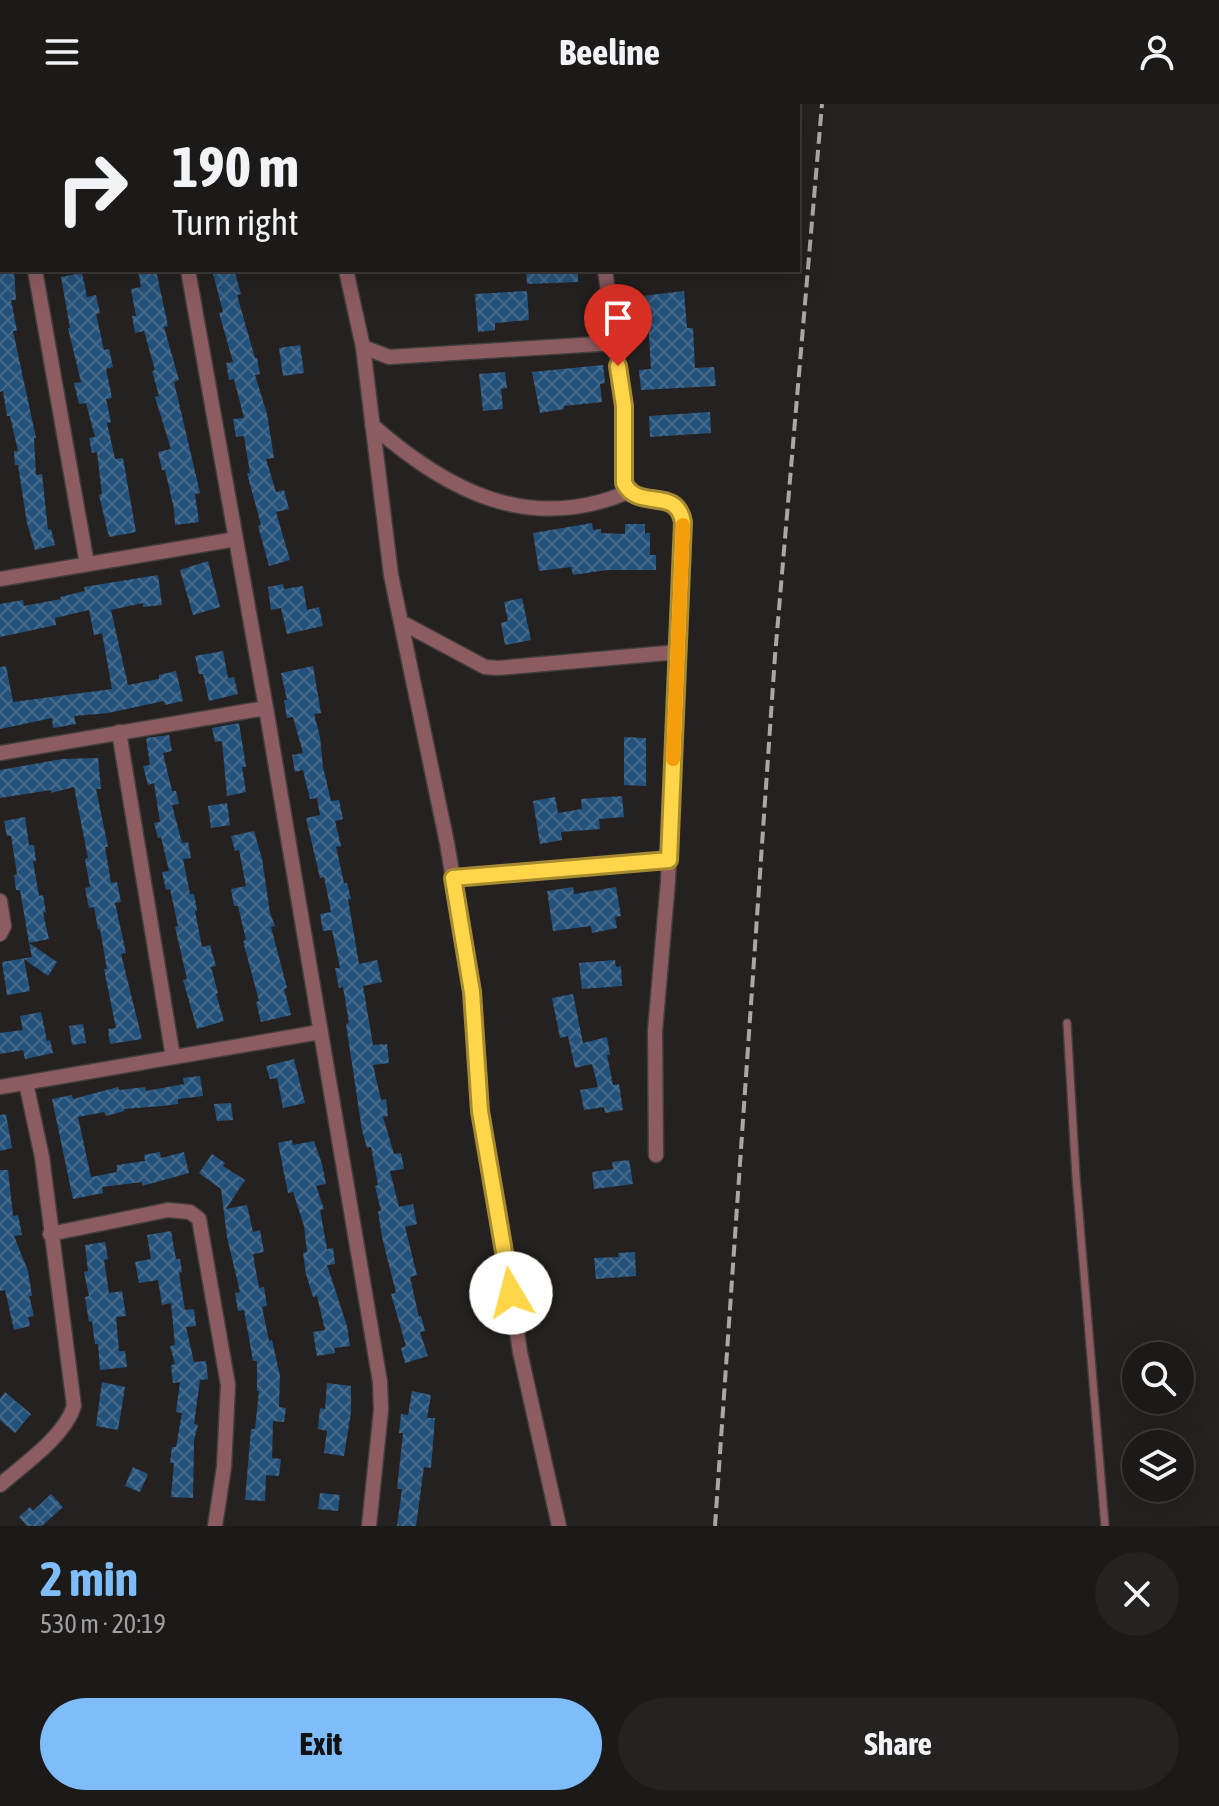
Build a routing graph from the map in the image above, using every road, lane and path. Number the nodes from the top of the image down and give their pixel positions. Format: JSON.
{"nodes":[{"id":1,"x":35,"y":272,"type":"edge"},
{"id":2,"x":188,"y":272,"type":"edge"},
{"id":3,"x":346,"y":272,"type":"edge"},
{"id":4,"x":605,"y":272,"type":"edge"},
{"id":5,"x":615,"y":343,"type":"junction"},
{"id":6,"x":363,"y":347,"type":"junction"},
{"id":7,"x":372,"y":425,"type":"junction"},
{"id":8,"x":628,"y":492,"type":"junction"},
{"id":9,"x":236,"y":539,"type":"junction"},
{"id":10,"x":87,"y":564,"type":"junction"},
{"id":11,"x":0,"y":579,"type":"edge"},
{"id":12,"x":401,"y":622,"type":"junction"},
{"id":13,"x":678,"y":652,"type":"junction"},
{"id":14,"x":266,"y":708,"type":"junction"},
{"id":15,"x":119,"y":732,"type":"junction"},
{"id":16,"x":0,"y":753,"type":"edge"},
{"id":17,"x":669,"y":860,"type":"junction"},
{"id":18,"x":453,"y":878,"type":"junction"},
{"id":19,"x":0,"y":901,"type":"edge"},
{"id":20,"x":0,"y":934,"type":"edge"},
{"id":21,"x":1067,"y":1023,"type":"dead end"},
{"id":22,"x":320,"y":1032,"type":"junction"},
{"id":23,"x":173,"y":1057,"type":"junction"},
{"id":24,"x":26,"y":1083,"type":"junction"},
{"id":25,"x":0,"y":1087,"type":"edge"},
{"id":26,"x":656,"y":1155,"type":"dead end"},
{"id":27,"x":50,"y":1234,"type":"junction"},
{"id":28,"x":0,"y":1485,"type":"edge"},
{"id":29,"x":215,"y":1526,"type":"edge"},
{"id":30,"x":369,"y":1526,"type":"edge"},
{"id":31,"x":559,"y":1526,"type":"edge"},
{"id":32,"x":1105,"y":1526,"type":"edge"}],
"edges":[{"from":1,"to":10,"type":"street"},
{"from":2,"to":9,"type":"street"},
{"from":3,"to":6,"type":"street"},
{"from":4,"to":5,"type":"street"},
{"from":5,"to":6,"type":"street"},
{"from":5,"to":8,"type":"street"},
{"from":6,"to":7,"type":"street"},
{"from":7,"to":8,"type":"street"},
{"from":7,"to":12,"type":"street"},
{"from":8,"to":13,"type":"street"},
{"from":9,"to":10,"type":"street"},
{"from":9,"to":14,"type":"street"},
{"from":10,"to":11,"type":"street"},
{"from":12,"to":13,"type":"street"},
{"from":12,"to":18,"type":"street"},
{"from":13,"to":17,"type":"street"},
{"from":14,"to":15,"type":"street"},
{"from":14,"to":22,"type":"street"},
{"from":15,"to":16,"type":"street"},
{"from":15,"to":23,"type":"street"},
{"from":17,"to":18,"type":"street"},
{"from":17,"to":26,"type":"street"},
{"from":18,"to":31,"type":"street"},
{"from":19,"to":20,"type":"street"},
{"from":21,"to":32,"type":"lane"},
{"from":22,"to":23,"type":"street"},
{"from":22,"to":30,"type":"street"},
{"from":23,"to":24,"type":"street"},
{"from":24,"to":25,"type":"street"},
{"from":24,"to":27,"type":"street"},
{"from":27,"to":28,"type":"street"},
{"from":27,"to":29,"type":"street"}]}
